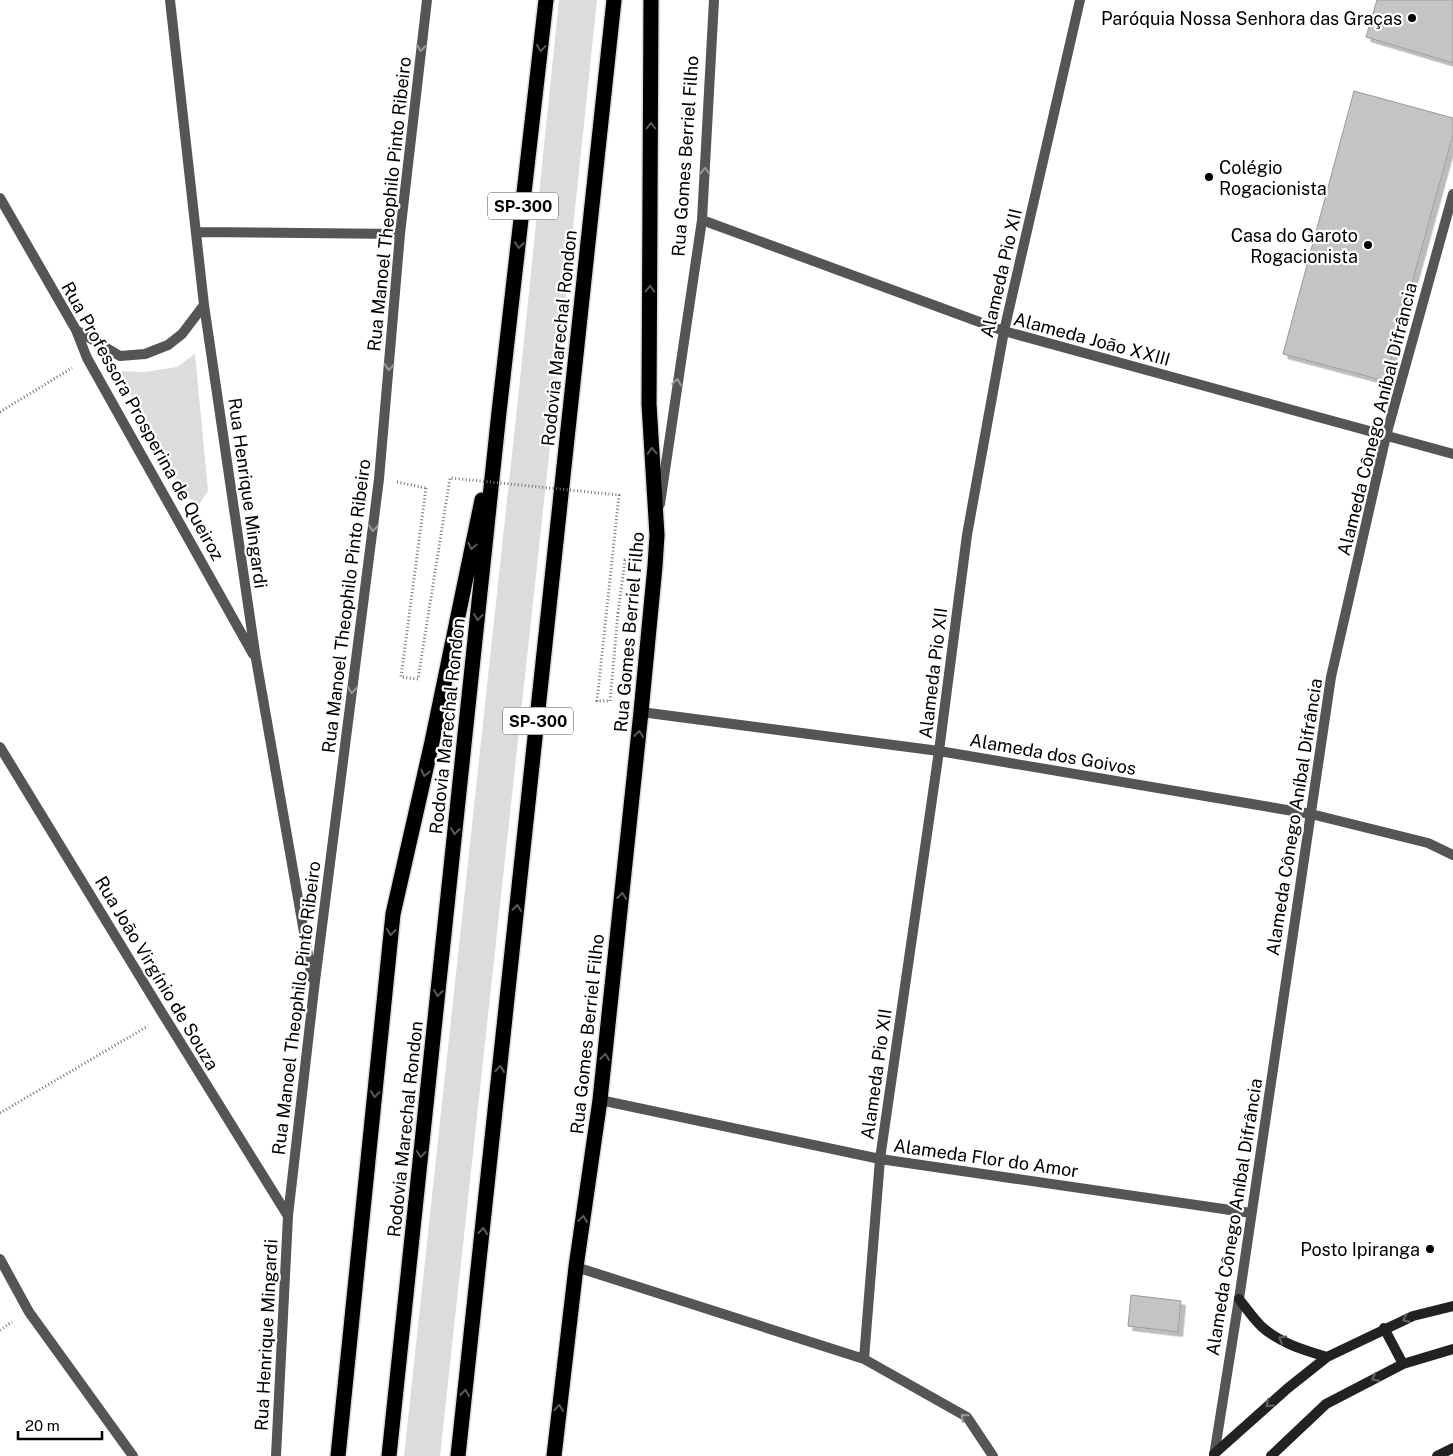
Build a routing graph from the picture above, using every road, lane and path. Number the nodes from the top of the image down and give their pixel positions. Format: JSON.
{"nodes":[{"id":1,"x":170,"y":0,"type":"edge"},
{"id":2,"x":427,"y":0,"type":"edge"},
{"id":3,"x":546,"y":0,"type":"edge"},
{"id":4,"x":614,"y":0,"type":"edge"},
{"id":5,"x":651,"y":0,"type":"edge"},
{"id":6,"x":714,"y":0,"type":"edge"},
{"id":7,"x":1080,"y":0,"type":"edge"},
{"id":8,"x":1453,"y":194,"type":"edge"},
{"id":9,"x":0,"y":198,"type":"edge"},
{"id":10,"x":702,"y":220,"type":"junction"},
{"id":11,"x":196,"y":232,"type":"junction"},
{"id":12,"x":400,"y":234,"type":"junction"},
{"id":13,"x":204,"y":305,"type":"junction"},
{"id":14,"x":76,"y":330,"type":"junction"},
{"id":15,"x":1004,"y":332,"type":"junction"},
{"id":16,"x":87,"y":358,"type":"junction"},
{"id":17,"x":0,"y":412,"type":"edge"},
{"id":18,"x":499,"y":412,"type":"junction"},
{"id":19,"x":1386,"y":436,"type":"junction"},
{"id":20,"x":1453,"y":454,"type":"edge"},
{"id":21,"x":379,"y":479,"type":"junction"},
{"id":22,"x":656,"y":535,"type":"junction"},
{"id":23,"x":655,"y":566,"type":"junction"},
{"id":24,"x":256,"y":659,"type":"junction"},
{"id":25,"x":641,"y":712,"type":"junction"},
{"id":26,"x":0,"y":747,"type":"edge"},
{"id":27,"x":939,"y":751,"type":"junction"},
{"id":28,"x":1311,"y":814,"type":"junction"},
{"id":29,"x":1453,"y":855,"type":"edge"},
{"id":30,"x":314,"y":989,"type":"junction"},
{"id":31,"x":164,"y":1016,"type":"junction"},
{"id":32,"x":600,"y":1100,"type":"junction"},
{"id":33,"x":0,"y":1113,"type":"edge"},
{"id":34,"x":880,"y":1159,"type":"junction"},
{"id":35,"x":1251,"y":1213,"type":"junction"},
{"id":36,"x":288,"y":1216,"type":"junction"},
{"id":37,"x":0,"y":1259,"type":"edge"},
{"id":38,"x":576,"y":1267,"type":"junction"},
{"id":39,"x":1239,"y":1299,"type":"junction"},
{"id":40,"x":1453,"y":1306,"type":"edge"},
{"id":41,"x":1384,"y":1328,"type":"junction"},
{"id":42,"x":1453,"y":1349,"type":"edge"},
{"id":43,"x":1327,"y":1357,"type":"junction"},
{"id":44,"x":864,"y":1359,"type":"junction"},
{"id":45,"x":1403,"y":1364,"type":"junction"},
{"id":46,"x":1453,"y":1448,"type":"edge"},
{"id":47,"x":1213,"y":1455,"type":"edge"},
{"id":48,"x":133,"y":1456,"type":"edge"},
{"id":49,"x":276,"y":1456,"type":"edge"},
{"id":50,"x":338,"y":1456,"type":"edge"},
{"id":51,"x":389,"y":1456,"type":"edge"},
{"id":52,"x":458,"y":1456,"type":"edge"},
{"id":53,"x":554,"y":1456,"type":"edge"},
{"id":54,"x":993,"y":1456,"type":"edge"},
{"id":55,"x":1271,"y":1456,"type":"edge"},
{"id":56,"x":1437,"y":1456,"type":"edge"}],
"edges":[{"from":1,"to":11,"type":"street","name":"Rua Henrique Mingardi"},
{"from":2,"to":12,"type":"street","name":"Rua Manoel Theophilo Pinto Ribeiro","one_way":true},
{"from":3,"to":18,"type":"highway","name":"Rodovia Marechal Rondon","number":"SP-300","one_way":true},
{"from":52,"to":4,"type":"highway","name":"Rodovia Marechal Rondon","number":"SP-300","one_way":true},
{"from":22,"to":5,"type":"highway","one_way":true},
{"from":10,"to":6,"type":"street","name":"Rua Gomes Berriel Filho","one_way":true},
{"from":7,"to":15,"type":"street","name":"Alameda Pio XII"},
{"from":8,"to":19,"type":"street","name":"Alameda Cônego Aníbal Difrância"},
{"from":9,"to":14,"type":"street","name":"Rua Professora Prosperina de Queiroz"},
{"from":10,"to":15,"type":"street","name":"Alameda João XXIII"},
{"from":22,"to":10,"type":"street","name":"Rua Gomes Berriel Filho","one_way":true},
{"from":11,"to":12,"type":"street"},
{"from":11,"to":13,"type":"street","name":"Rua Henrique Mingardi"},
{"from":12,"to":21,"type":"street","name":"Rua Manoel Theophilo Pinto Ribeiro","one_way":true},
{"from":13,"to":14,"type":"street"},
{"from":13,"to":24,"type":"street","name":"Rua Henrique Mingardi"},
{"from":14,"to":16,"type":"street","name":"Rua Professora Prosperina de Queiroz"},
{"from":15,"to":19,"type":"street","name":"Alameda João XXIII"},
{"from":15,"to":27,"type":"street","name":"Alameda Pio XII"},
{"from":16,"to":17,"type":"path"},
{"from":16,"to":24,"type":"street","name":"Rua Professora Prosperina de Queiroz"},
{"from":18,"to":50,"type":"highway","one_way":true},
{"from":18,"to":51,"type":"highway","name":"Rodovia Marechal Rondon","number":"SP-300","one_way":true},
{"from":19,"to":20,"type":"street","name":"Alameda João XXIII"},
{"from":19,"to":28,"type":"street","name":"Alameda Cônego Aníbal Difrância"},
{"from":21,"to":23,"type":"path","bridge":true},
{"from":21,"to":30,"type":"street","name":"Rua Manoel Theophilo Pinto Ribeiro","one_way":true},
{"from":22,"to":23,"type":"highway","name":"Rua Gomes Berriel Filho"},
{"from":23,"to":25,"type":"highway","name":"Rua Gomes Berriel Filho"},
{"from":24,"to":30,"type":"street","name":"Rua Henrique Mingardi"},
{"from":25,"to":27,"type":"street","name":"Alameda dos Goivos"},
{"from":32,"to":25,"type":"highway","name":"Rua Gomes Berriel Filho","one_way":true},
{"from":26,"to":31,"type":"street","name":"Rua João Virgínio de Souza"},
{"from":27,"to":28,"type":"street","name":"Alameda dos Goivos"},
{"from":27,"to":34,"type":"street","name":"Alameda Pio XII"},
{"from":28,"to":29,"type":"street","name":"Alameda dos Goivos"},
{"from":28,"to":35,"type":"street","name":"Alameda Cônego Aníbal Difrância"},
{"from":30,"to":36,"type":"street","name":"Rua Manoel Theophilo Pinto Ribeiro"},
{"from":31,"to":33,"type":"path"},
{"from":31,"to":36,"type":"street","name":"Rua João Virgínio de Souza"},
{"from":32,"to":34,"type":"street","name":"Alameda Flor do Amor"},
{"from":38,"to":32,"type":"highway","name":"Rua Gomes Berriel Filho","one_way":true},
{"from":34,"to":35,"type":"street","name":"Alameda Flor do Amor"},
{"from":34,"to":44,"type":"street","name":"Alameda Pio XII"},
{"from":35,"to":39,"type":"street","name":"Alameda Cônego Aníbal Difrância"},
{"from":36,"to":49,"type":"street","name":"Rua Henrique Mingardi"},
{"from":37,"to":48,"type":"street"},
{"from":38,"to":44,"type":"street"},
{"from":53,"to":38,"type":"highway","name":"Rua Gomes Berriel Filho","one_way":true},
{"from":43,"to":39,"type":"street","one_way":true},
{"from":39,"to":47,"type":"street","name":"Alameda Cônego Aníbal Difrância"},
{"from":40,"to":41,"type":"street","one_way":true},
{"from":41,"to":43,"type":"street"},
{"from":41,"to":45,"type":"street"},
{"from":42,"to":45,"type":"street"},
{"from":43,"to":47,"type":"street","one_way":true},
{"from":54,"to":44,"type":"street","one_way":true},
{"from":45,"to":55,"type":"street","one_way":true},
{"from":46,"to":56,"type":"street"}]}
